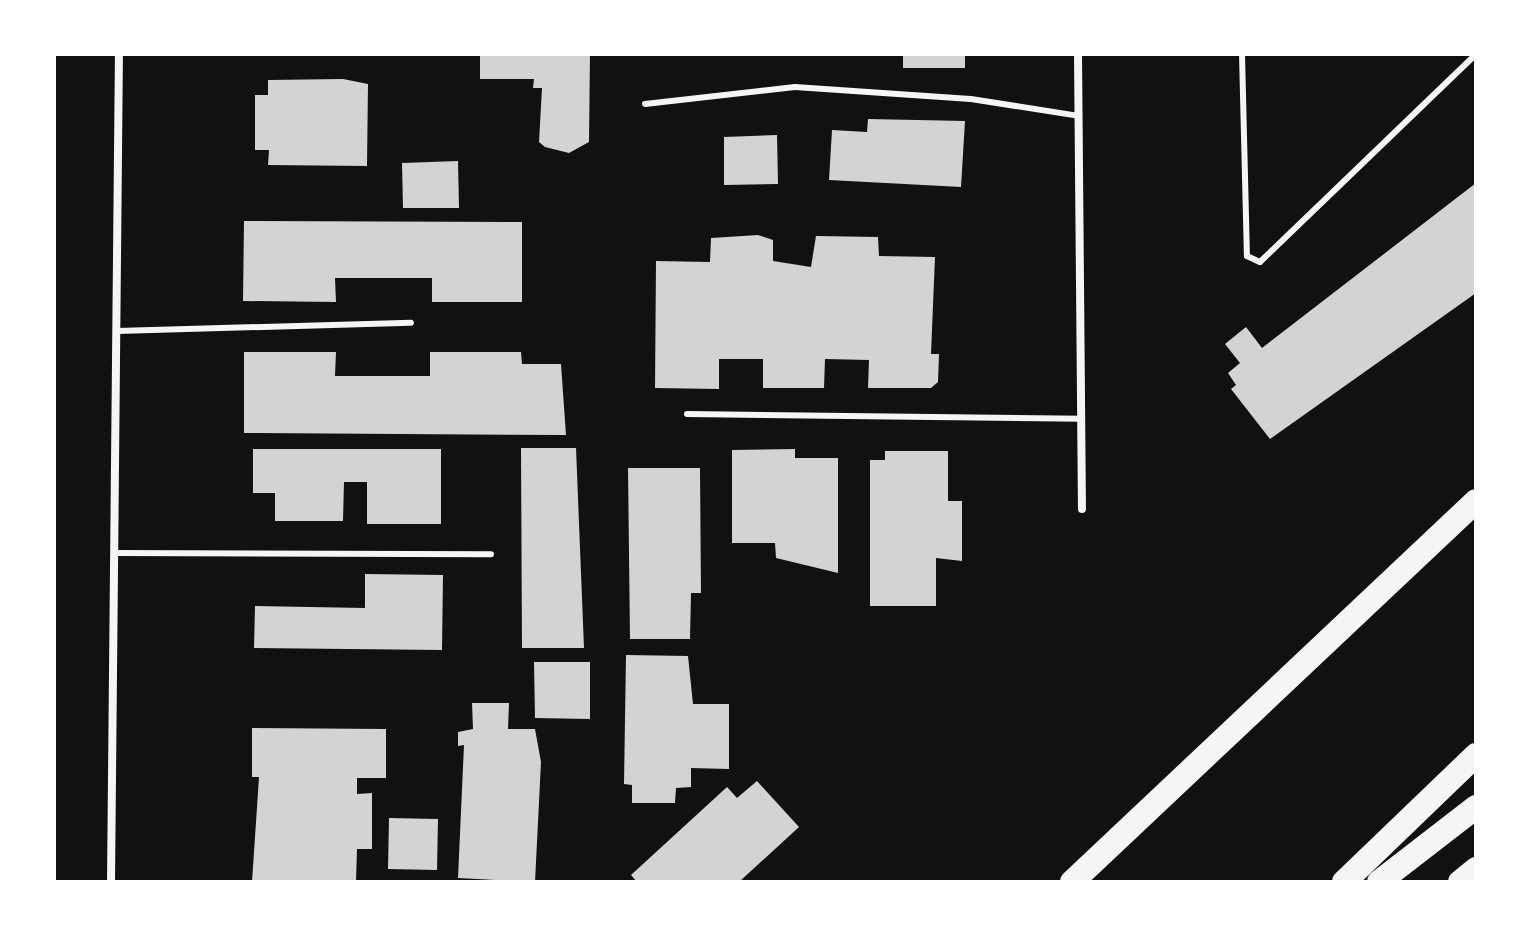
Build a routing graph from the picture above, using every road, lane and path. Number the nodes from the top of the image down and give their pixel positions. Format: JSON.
{"nodes":[{"id":1,"x":119,"y":54,"type":"edge"},
{"id":2,"x":1078,"y":54,"type":"edge"},
{"id":3,"x":1242,"y":54,"type":"edge"},
{"id":4,"x":1476,"y":54,"type":"edge"},
{"id":5,"x":645,"y":104,"type":"dead end"},
{"id":6,"x":1079,"y":116,"type":"junction"},
{"id":7,"x":411,"y":323,"type":"dead end"},
{"id":8,"x":117,"y":331,"type":"junction"},
{"id":9,"x":687,"y":414,"type":"dead end"},
{"id":10,"x":1081,"y":419,"type":"junction"},
{"id":11,"x":1476,"y":501,"type":"edge"},
{"id":12,"x":1082,"y":509,"type":"dead end"},
{"id":13,"x":115,"y":553,"type":"junction"},
{"id":14,"x":491,"y":554,"type":"dead end"},
{"id":15,"x":1476,"y":755,"type":"edge"},
{"id":16,"x":1476,"y":807,"type":"edge"},
{"id":17,"x":1476,"y":869,"type":"edge"},
{"id":18,"x":111,"y":882,"type":"edge"},
{"id":19,"x":1072,"y":882,"type":"edge"},
{"id":20,"x":1344,"y":882,"type":"edge"},
{"id":21,"x":1379,"y":882,"type":"edge"},
{"id":22,"x":1460,"y":882,"type":"edge"}],
"edges":[{"from":1,"to":8,"type":"street"},
{"from":2,"to":6,"type":"street"},
{"from":3,"to":4,"type":"lane"},
{"from":5,"to":6,"type":"lane"},
{"from":6,"to":10,"type":"street"},
{"from":7,"to":8,"type":"lane"},
{"from":8,"to":13,"type":"street"},
{"from":9,"to":10,"type":"lane"},
{"from":10,"to":12,"type":"street"},
{"from":11,"to":19,"type":"highway"},
{"from":13,"to":14,"type":"lane"},
{"from":13,"to":18,"type":"street"},
{"from":15,"to":20,"type":"highway"},
{"from":16,"to":21,"type":"highway"},
{"from":17,"to":22,"type":"highway"}]}
